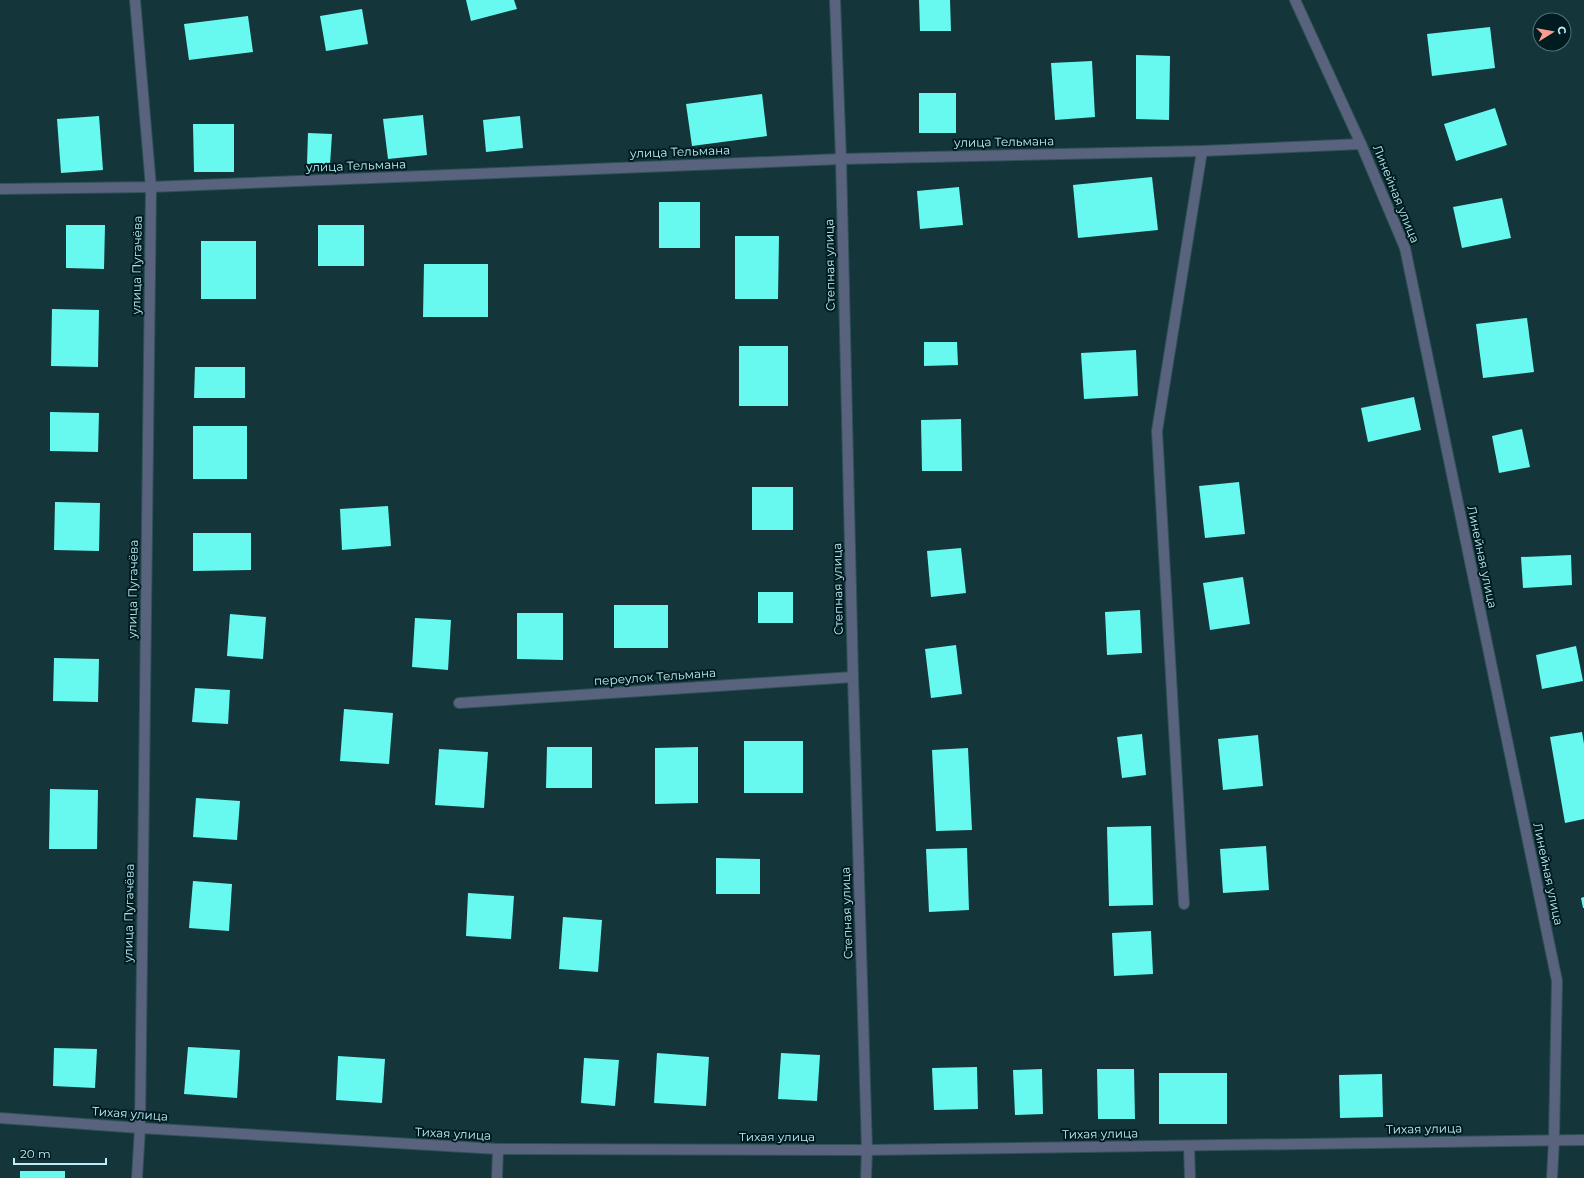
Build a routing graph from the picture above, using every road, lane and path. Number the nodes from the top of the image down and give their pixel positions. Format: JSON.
{"nodes":[{"id":1,"x":135,"y":0,"type":"edge"},
{"id":2,"x":835,"y":0,"type":"edge"},
{"id":3,"x":1295,"y":0,"type":"edge"},
{"id":4,"x":1361,"y":144,"type":"junction"},
{"id":5,"x":1202,"y":151,"type":"junction"},
{"id":6,"x":841,"y":159,"type":"junction"},
{"id":7,"x":151,"y":187,"type":"junction"},
{"id":8,"x":0,"y":188,"type":"edge"},
{"id":9,"x":853,"y":677,"type":"junction"},
{"id":10,"x":459,"y":703,"type":"dead end"},
{"id":11,"x":1184,"y":904,"type":"dead end"},
{"id":12,"x":0,"y":1118,"type":"edge"},
{"id":13,"x":140,"y":1128,"type":"junction"},
{"id":14,"x":1554,"y":1140,"type":"junction"},
{"id":15,"x":1584,"y":1140,"type":"edge"},
{"id":16,"x":1189,"y":1146,"type":"junction"},
{"id":17,"x":498,"y":1149,"type":"junction"},
{"id":18,"x":867,"y":1150,"type":"junction"},
{"id":19,"x":137,"y":1178,"type":"edge"},
{"id":20,"x":497,"y":1178,"type":"edge"},
{"id":21,"x":866,"y":1178,"type":"edge"},
{"id":22,"x":1190,"y":1178,"type":"edge"},
{"id":23,"x":1552,"y":1178,"type":"edge"}],
"edges":[{"from":1,"to":7,"type":"street","name":"улица Пугачёва"},
{"from":2,"to":6,"type":"street","name":"Степная улица"},
{"from":3,"to":4,"type":"street","name":"Линейная улица"},
{"from":4,"to":5,"type":"street","name":"улица Тельмана"},
{"from":4,"to":14,"type":"street","name":"Линейная улица"},
{"from":5,"to":6,"type":"street","name":"улица Тельмана"},
{"from":5,"to":11,"type":"street"},
{"from":6,"to":7,"type":"street","name":"улица Тельмана"},
{"from":6,"to":9,"type":"street","name":"Степная улица"},
{"from":7,"to":8,"type":"street","name":"улица Тельмана"},
{"from":7,"to":13,"type":"street","name":"улица Пугачёва"},
{"from":9,"to":10,"type":"street","name":"переулок Тельмана"},
{"from":9,"to":18,"type":"street","name":"Степная улица"},
{"from":12,"to":13,"type":"street","name":"Тихая улица"},
{"from":13,"to":17,"type":"street","name":"Тихая улица"},
{"from":13,"to":19,"type":"street","name":"улица Пугачёва"},
{"from":14,"to":15,"type":"street","name":"Тихая улица"},
{"from":14,"to":16,"type":"street","name":"Тихая улица"},
{"from":14,"to":23,"type":"street"},
{"from":16,"to":18,"type":"street","name":"Тихая улица"},
{"from":16,"to":22,"type":"street"},
{"from":17,"to":18,"type":"street","name":"Тихая улица"},
{"from":17,"to":20,"type":"street"},
{"from":18,"to":21,"type":"street","name":"Степная улица"}]}
